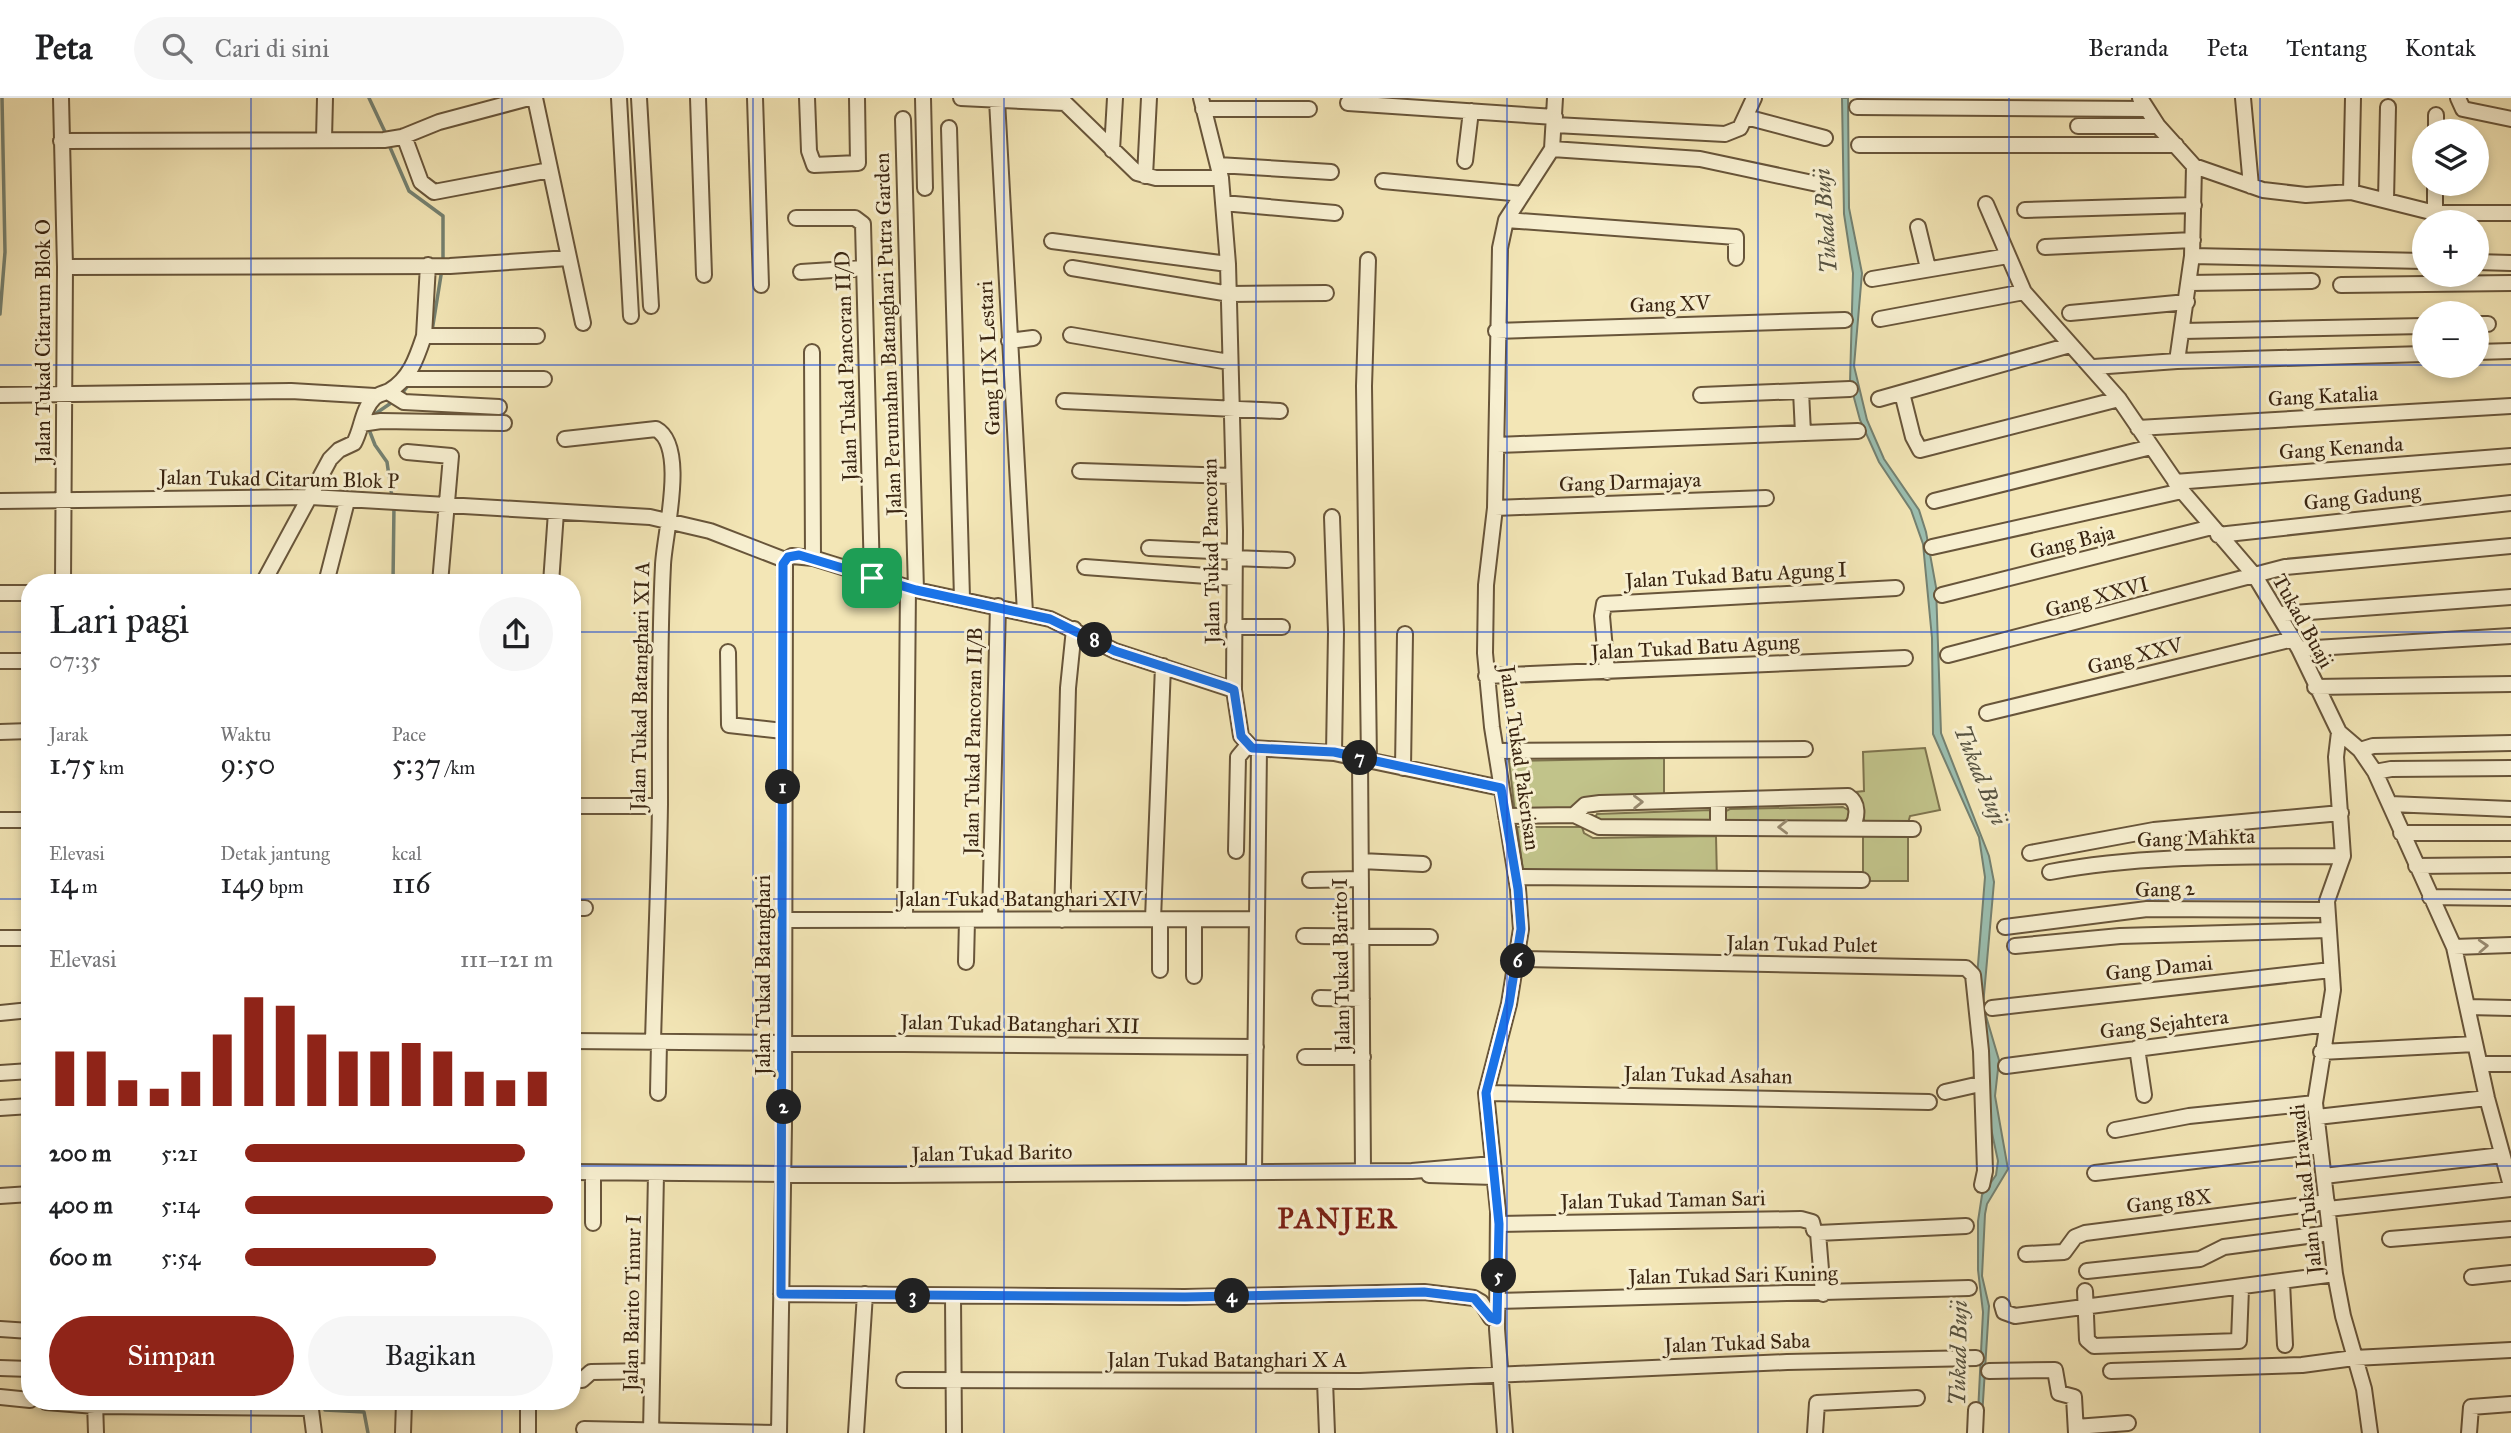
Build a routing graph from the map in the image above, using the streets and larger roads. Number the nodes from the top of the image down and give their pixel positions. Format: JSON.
{"nodes":[{"id":1,"x":61,"y":98,"type":"edge"},
{"id":2,"x":325,"y":98,"type":"edge"},
{"id":3,"x":529,"y":98,"type":"edge"},
{"id":4,"x":535,"y":98,"type":"edge"},
{"id":5,"x":619,"y":98,"type":"edge"},
{"id":6,"x":639,"y":98,"type":"edge"},
{"id":7,"x":698,"y":98,"type":"edge"},
{"id":8,"x":755,"y":98,"type":"edge"},
{"id":9,"x":807,"y":98,"type":"edge"},
{"id":10,"x":858,"y":98,"type":"edge"},
{"id":11,"x":923,"y":98,"type":"edge"},
{"id":12,"x":961,"y":98,"type":"edge"},
{"id":13,"x":974,"y":98,"type":"edge"},
{"id":14,"x":1115,"y":98,"type":"edge"},
{"id":15,"x":1149,"y":98,"type":"edge"},
{"id":16,"x":1555,"y":98,"type":"edge"},
{"id":17,"x":1754,"y":98,"type":"edge"},
{"id":18,"x":2243,"y":98,"type":"edge"},
{"id":19,"x":2353,"y":98,"type":"edge"},
{"id":20,"x":2458,"y":98,"type":"edge"},
{"id":21,"x":1019,"y":99,"type":"edge"},
{"id":22,"x":997,"y":100,"type":"junction"},
{"id":23,"x":1066,"y":101,"type":"edge"},
{"id":24,"x":1202,"y":103,"type":"edge"},
{"id":25,"x":1348,"y":103,"type":"dead end"},
{"id":26,"x":2144,"y":104,"type":"edge"},
{"id":27,"x":1857,"y":107,"type":"dead end"},
{"id":28,"x":2388,"y":107,"type":"dead end"},
{"id":29,"x":1309,"y":110,"type":"dead end"},
{"id":30,"x":1471,"y":111,"type":"junction"},
{"id":31,"x":2436,"y":115,"type":"dead end"},
{"id":32,"x":1746,"y":117,"type":"junction"},
{"id":33,"x":903,"y":119,"type":"dead end"},
{"id":34,"x":2436,"y":119,"type":"edge"},
{"id":35,"x":2511,"y":119,"type":"edge"},
{"id":36,"x":1555,"y":121,"type":"junction"},
{"id":37,"x":2078,"y":126,"type":"dead end"},
{"id":38,"x":2158,"y":126,"type":"junction"},
{"id":39,"x":949,"y":128,"type":"dead end"},
{"id":40,"x":403,"y":137,"type":"junction"},
{"id":41,"x":1825,"y":138,"type":"dead end"},
{"id":42,"x":324,"y":139,"type":"junction"},
{"id":43,"x":61,"y":141,"type":"junction"},
{"id":44,"x":1859,"y":145,"type":"dead end"},
{"id":45,"x":2176,"y":145,"type":"junction"},
{"id":46,"x":1552,"y":149,"type":"junction"},
{"id":47,"x":1112,"y":150,"type":"junction"},
{"id":48,"x":1465,"y":161,"type":"dead end"},
{"id":49,"x":2194,"y":166,"type":"junction"},
{"id":50,"x":550,"y":170,"type":"junction"},
{"id":51,"x":1219,"y":171,"type":"junction"},
{"id":52,"x":1331,"y":172,"type":"dead end"},
{"id":53,"x":1146,"y":176,"type":"junction"},
{"id":54,"x":1383,"y":181,"type":"dead end"},
{"id":55,"x":1822,"y":184,"type":"dead end"},
{"id":56,"x":2251,"y":186,"type":"junction"},
{"id":57,"x":925,"y":188,"type":"dead end"},
{"id":58,"x":2351,"y":192,"type":"junction"},
{"id":59,"x":1523,"y":194,"type":"junction"},
{"id":60,"x":2386,"y":200,"type":"junction"},
{"id":61,"x":1223,"y":203,"type":"junction"},
{"id":62,"x":1986,"y":204,"type":"dead end"},
{"id":63,"x":2194,"y":205,"type":"junction"},
{"id":64,"x":2025,"y":210,"type":"dead end"},
{"id":65,"x":2421,"y":210,"type":"edge"},
{"id":66,"x":1335,"y":213,"type":"dead end"},
{"id":67,"x":2489,"y":213,"type":"edge"},
{"id":68,"x":2511,"y":213,"type":"edge"},
{"id":69,"x":796,"y":218,"type":"dead end"},
{"id":70,"x":1506,"y":220,"type":"junction"},
{"id":71,"x":1918,"y":227,"type":"dead end"},
{"id":72,"x":2193,"y":240,"type":"junction"},
{"id":73,"x":1052,"y":241,"type":"dead end"},
{"id":74,"x":2045,"y":247,"type":"dead end"},
{"id":75,"x":2008,"y":256,"type":"junction"},
{"id":76,"x":2192,"y":256,"type":"junction"},
{"id":77,"x":569,"y":258,"type":"junction"},
{"id":78,"x":1736,"y":258,"type":"dead end"},
{"id":79,"x":1368,"y":260,"type":"dead end"},
{"id":80,"x":2412,"y":261,"type":"edge"},
{"id":81,"x":2489,"y":262,"type":"edge"},
{"id":82,"x":2511,"y":263,"type":"edge"},
{"id":83,"x":1228,"y":264,"type":"junction"},
{"id":84,"x":431,"y":265,"type":"junction"},
{"id":85,"x":65,"y":267,"type":"junction"},
{"id":86,"x":864,"y":268,"type":"junction"},
{"id":87,"x":1072,"y":268,"type":"dead end"},
{"id":88,"x":1928,"y":268,"type":"junction"},
{"id":89,"x":801,"y":272,"type":"dead end"},
{"id":90,"x":704,"y":275,"type":"dead end"},
{"id":91,"x":1872,"y":279,"type":"dead end"},
{"id":92,"x":2312,"y":281,"type":"dead end"},
{"id":93,"x":2189,"y":283,"type":"junction"},
{"id":94,"x":2511,"y":283,"type":"edge"},
{"id":95,"x":761,"y":285,"type":"dead end"},
{"id":96,"x":2342,"y":285,"type":"dead end"},
{"id":97,"x":2024,"y":292,"type":"junction"},
{"id":98,"x":1326,"y":293,"type":"dead end"},
{"id":99,"x":1230,"y":294,"type":"junction"},
{"id":100,"x":2187,"y":302,"type":"junction"},
{"id":101,"x":651,"y":306,"type":"dead end"},
{"id":102,"x":2070,"y":313,"type":"dead end"},
{"id":103,"x":631,"y":316,"type":"dead end"},
{"id":104,"x":1880,"y":319,"type":"dead end"},
{"id":105,"x":1844,"y":320,"type":"dead end"},
{"id":106,"x":583,"y":323,"type":"dead end"},
{"id":107,"x":2412,"y":326,"type":"edge"},
{"id":108,"x":1496,"y":331,"type":"junction"},
{"id":109,"x":2183,"y":331,"type":"junction"},
{"id":110,"x":1072,"y":335,"type":"dead end"},
{"id":111,"x":425,"y":336,"type":"junction"},
{"id":112,"x":537,"y":336,"type":"dead end"},
{"id":113,"x":1033,"y":338,"type":"dead end"},
{"id":114,"x":1009,"y":341,"type":"junction"},
{"id":115,"x":2070,"y":345,"type":"junction"},
{"id":116,"x":2511,"y":351,"type":"edge"},
{"id":117,"x":813,"y":352,"type":"dead end"},
{"id":118,"x":2489,"y":352,"type":"edge"},
{"id":119,"x":2412,"y":354,"type":"edge"},
{"id":120,"x":2177,"y":361,"type":"junction"},
{"id":121,"x":1230,"y":362,"type":"junction"},
{"id":122,"x":2094,"y":367,"type":"junction"},
{"id":123,"x":544,"y":379,"type":"dead end"},
{"id":124,"x":410,"y":380,"type":"junction"},
{"id":125,"x":1850,"y":389,"type":"dead end"},
{"id":126,"x":1801,"y":391,"type":"junction"},
{"id":127,"x":1902,"y":393,"type":"junction"},
{"id":128,"x":65,"y":394,"type":"junction"},
{"id":129,"x":384,"y":394,"type":"junction"},
{"id":130,"x":0,"y":395,"type":"edge"},
{"id":131,"x":1702,"y":395,"type":"dead end"},
{"id":132,"x":1878,"y":399,"type":"dead end"},
{"id":133,"x":2119,"y":399,"type":"junction"},
{"id":134,"x":1064,"y":401,"type":"dead end"},
{"id":135,"x":2511,"y":406,"type":"edge"},
{"id":136,"x":499,"y":407,"type":"dead end"},
{"id":137,"x":1230,"y":411,"type":"junction"},
{"id":138,"x":1280,"y":411,"type":"dead end"},
{"id":139,"x":366,"y":423,"type":"junction"},
{"id":140,"x":504,"y":423,"type":"dead end"},
{"id":141,"x":2138,"y":429,"type":"junction"},
{"id":142,"x":1858,"y":431,"type":"dead end"},
{"id":143,"x":1803,"y":433,"type":"junction"},
{"id":144,"x":565,"y":439,"type":"dead end"},
{"id":145,"x":1497,"y":445,"type":"junction"},
{"id":146,"x":2151,"y":447,"type":"junction"},
{"id":147,"x":407,"y":452,"type":"dead end"},
{"id":148,"x":2511,"y":456,"type":"edge"},
{"id":149,"x":1080,"y":471,"type":"dead end"},
{"id":150,"x":1231,"y":476,"type":"junction"},
{"id":151,"x":2179,"y":486,"type":"junction"},
{"id":152,"x":311,"y":497,"type":"junction"},
{"id":153,"x":1766,"y":498,"type":"dead end"},
{"id":154,"x":65,"y":500,"type":"junction"},
{"id":155,"x":1934,"y":500,"type":"dead end"},
{"id":156,"x":0,"y":501,"type":"edge"},
{"id":157,"x":347,"y":501,"type":"junction"},
{"id":158,"x":2511,"y":503,"type":"edge"},
{"id":159,"x":449,"y":505,"type":"junction"},
{"id":160,"x":1495,"y":508,"type":"junction"},
{"id":161,"x":556,"y":512,"type":"junction"},
{"id":162,"x":1332,"y":517,"type":"dead end"},
{"id":163,"x":667,"y":520,"type":"junction"},
{"id":164,"x":2215,"y":531,"type":"junction"},
{"id":165,"x":2511,"y":546,"type":"edge"},
{"id":166,"x":1932,"y":547,"type":"dead end"},
{"id":167,"x":1149,"y":548,"type":"dead end"},
{"id":168,"x":1234,"y":555,"type":"junction"},
{"id":169,"x":813,"y":558,"type":"junction"},
{"id":170,"x":785,"y":560,"type":"junction"},
{"id":171,"x":1287,"y":560,"type":"dead end"},
{"id":172,"x":1085,"y":567,"type":"dead end"},
{"id":173,"x":63,"y":574,"type":"edge"},
{"id":174,"x":268,"y":574,"type":"edge"},
{"id":175,"x":328,"y":574,"type":"edge"},
{"id":176,"x":441,"y":574,"type":"edge"},
{"id":177,"x":552,"y":574,"type":"edge"},
{"id":178,"x":2255,"y":576,"type":"junction"},
{"id":179,"x":872,"y":578,"type":"junction"},
{"id":180,"x":1234,"y":578,"type":"junction"},
{"id":181,"x":1896,"y":588,"type":"dead end"},
{"id":182,"x":912,"y":589,"type":"junction"},
{"id":183,"x":0,"y":593,"type":"edge"},
{"id":184,"x":21,"y":593,"type":"edge"},
{"id":185,"x":1942,"y":595,"type":"dead end"},
{"id":186,"x":2511,"y":597,"type":"edge"},
{"id":187,"x":962,"y":598,"type":"junction"},
{"id":188,"x":998,"y":606,"type":"junction"},
{"id":189,"x":1025,"y":613,"type":"junction"},
{"id":190,"x":2280,"y":614,"type":"junction"},
{"id":191,"x":1282,"y":626,"type":"dead end"},
{"id":192,"x":1233,"y":627,"type":"junction"},
{"id":193,"x":1074,"y":629,"type":"junction"},
{"id":194,"x":1405,"y":634,"type":"dead end"},
{"id":195,"x":2511,"y":636,"type":"edge"},
{"id":196,"x":2296,"y":644,"type":"junction"},
{"id":197,"x":728,"y":652,"type":"dead end"},
{"id":198,"x":1948,"y":656,"type":"dead end"},
{"id":199,"x":1905,"y":658,"type":"dead end"},
{"id":200,"x":21,"y":661,"type":"edge"},
{"id":201,"x":0,"y":662,"type":"edge"},
{"id":202,"x":1163,"y":666,"type":"junction"},
{"id":203,"x":1607,"y":672,"type":"junction"},
{"id":204,"x":1486,"y":676,"type":"junction"},
{"id":205,"x":2511,"y":684,"type":"edge"},
{"id":206,"x":2315,"y":687,"type":"junction"},
{"id":207,"x":1234,"y":690,"type":"junction"},
{"id":208,"x":1987,"y":713,"type":"dead end"},
{"id":209,"x":21,"y":731,"type":"edge"},
{"id":210,"x":783,"y":731,"type":"junction"},
{"id":211,"x":0,"y":732,"type":"edge"},
{"id":212,"x":2339,"y":732,"type":"junction"},
{"id":213,"x":2511,"y":743,"type":"edge"},
{"id":214,"x":1253,"y":747,"type":"junction"},
{"id":215,"x":1805,"y":749,"type":"dead end"},
{"id":216,"x":2360,"y":750,"type":"junction"},
{"id":217,"x":1496,"y":751,"type":"junction"},
{"id":218,"x":1334,"y":752,"type":"junction"},
{"id":219,"x":1364,"y":759,"type":"junction"},
{"id":220,"x":1403,"y":768,"type":"junction"},
{"id":221,"x":2511,"y":768,"type":"edge"},
{"id":222,"x":2375,"y":772,"type":"junction"},
{"id":223,"x":1496,"y":787,"type":"junction"},
{"id":224,"x":1718,"y":800,"type":"junction"},
{"id":225,"x":2390,"y":804,"type":"junction"},
{"id":226,"x":581,"y":806,"type":"edge"},
{"id":227,"x":660,"y":806,"type":"junction"},
{"id":228,"x":2511,"y":809,"type":"edge"},
{"id":229,"x":2341,"y":813,"type":"junction"},
{"id":230,"x":1574,"y":815,"type":"junction"},
{"id":231,"x":1506,"y":816,"type":"junction"},
{"id":232,"x":0,"y":820,"type":"edge"},
{"id":233,"x":21,"y":820,"type":"edge"},
{"id":234,"x":1852,"y":827,"type":"junction"},
{"id":235,"x":1718,"y":828,"type":"junction"},
{"id":236,"x":1913,"y":829,"type":"dead end"},
{"id":237,"x":2401,"y":833,"type":"junction"},
{"id":238,"x":2511,"y":833,"type":"edge"},
{"id":239,"x":1236,"y":850,"type":"dead end"},
{"id":240,"x":2030,"y":853,"type":"dead end"},
{"id":241,"x":2343,"y":856,"type":"junction"},
{"id":242,"x":1361,"y":861,"type":"junction"},
{"id":243,"x":1423,"y":864,"type":"dead end"},
{"id":244,"x":2511,"y":865,"type":"edge"},
{"id":245,"x":2416,"y":866,"type":"junction"},
{"id":246,"x":2050,"y":872,"type":"dead end"},
{"id":247,"x":1516,"y":877,"type":"junction"},
{"id":248,"x":1361,"y":878,"type":"junction"},
{"id":249,"x":1310,"y":880,"type":"dead end"},
{"id":250,"x":1862,"y":880,"type":"dead end"},
{"id":251,"x":2430,"y":897,"type":"junction"},
{"id":252,"x":2511,"y":898,"type":"edge"},
{"id":253,"x":2327,"y":910,"type":"junction"},
{"id":254,"x":990,"y":919,"type":"junction"},
{"id":255,"x":1256,"y":919,"type":"junction"},
{"id":256,"x":784,"y":920,"type":"junction"},
{"id":257,"x":905,"y":920,"type":"junction"},
{"id":258,"x":967,"y":920,"type":"junction"},
{"id":259,"x":1062,"y":920,"type":"junction"},
{"id":260,"x":1157,"y":920,"type":"junction"},
{"id":261,"x":1194,"y":920,"type":"junction"},
{"id":262,"x":2005,"y":927,"type":"dead end"},
{"id":263,"x":2328,"y":930,"type":"junction"},
{"id":264,"x":1304,"y":936,"type":"dead end"},
{"id":265,"x":1362,"y":936,"type":"junction"},
{"id":266,"x":1430,"y":937,"type":"dead end"},
{"id":267,"x":0,"y":938,"type":"edge"},
{"id":268,"x":21,"y":938,"type":"edge"},
{"id":269,"x":2511,"y":945,"type":"edge"},
{"id":270,"x":2015,"y":946,"type":"dead end"},
{"id":271,"x":2454,"y":947,"type":"junction"},
{"id":272,"x":1518,"y":959,"type":"junction"},
{"id":273,"x":966,"y":962,"type":"dead end"},
{"id":274,"x":2331,"y":970,"type":"junction"},
{"id":275,"x":1160,"y":971,"type":"dead end"},
{"id":276,"x":1194,"y":976,"type":"dead end"},
{"id":277,"x":1320,"y":998,"type":"dead end"},
{"id":278,"x":1362,"y":999,"type":"junction"},
{"id":279,"x":2468,"y":1007,"type":"junction"},
{"id":280,"x":1992,"y":1008,"type":"dead end"},
{"id":281,"x":2511,"y":1008,"type":"edge"},
{"id":282,"x":21,"y":1011,"type":"edge"},
{"id":283,"x":0,"y":1013,"type":"edge"},
{"id":284,"x":2327,"y":1024,"type":"junction"},
{"id":285,"x":581,"y":1041,"type":"edge"},
{"id":286,"x":656,"y":1042,"type":"junction"},
{"id":287,"x":784,"y":1042,"type":"junction"},
{"id":288,"x":2475,"y":1044,"type":"junction"},
{"id":289,"x":1256,"y":1047,"type":"junction"},
{"id":290,"x":2137,"y":1048,"type":"junction"},
{"id":291,"x":2321,"y":1052,"type":"junction"},
{"id":292,"x":1305,"y":1057,"type":"dead end"},
{"id":293,"x":1363,"y":1058,"type":"junction"},
{"id":294,"x":2480,"y":1063,"type":"junction"},
{"id":295,"x":2511,"y":1064,"type":"edge"},
{"id":296,"x":2006,"y":1066,"type":"dead end"},
{"id":297,"x":21,"y":1072,"type":"edge"},
{"id":298,"x":0,"y":1073,"type":"edge"},
{"id":299,"x":1980,"y":1084,"type":"junction"},
{"id":300,"x":1945,"y":1092,"type":"dead end"},
{"id":301,"x":658,"y":1093,"type":"dead end"},
{"id":302,"x":1486,"y":1093,"type":"junction"},
{"id":303,"x":2144,"y":1095,"type":"dead end"},
{"id":304,"x":2487,"y":1098,"type":"junction"},
{"id":305,"x":1929,"y":1102,"type":"dead end"},
{"id":306,"x":21,"y":1107,"type":"edge"},
{"id":307,"x":0,"y":1108,"type":"edge"},
{"id":308,"x":2316,"y":1110,"type":"junction"},
{"id":309,"x":2115,"y":1130,"type":"dead end"},
{"id":310,"x":2320,"y":1146,"type":"junction"},
{"id":311,"x":2504,"y":1150,"type":"edge"},
{"id":312,"x":1254,"y":1171,"type":"junction"},
{"id":313,"x":1363,"y":1171,"type":"junction"},
{"id":314,"x":1494,"y":1171,"type":"junction"},
{"id":315,"x":581,"y":1172,"type":"edge"},
{"id":316,"x":2095,"y":1172,"type":"dead end"},
{"id":317,"x":593,"y":1173,"type":"junction"},
{"id":318,"x":656,"y":1174,"type":"junction"},
{"id":319,"x":783,"y":1175,"type":"junction"},
{"id":320,"x":2324,"y":1176,"type":"junction"},
{"id":321,"x":1982,"y":1185,"type":"dead end"},
{"id":322,"x":2511,"y":1187,"type":"edge"},
{"id":323,"x":21,"y":1195,"type":"edge"},
{"id":324,"x":0,"y":1196,"type":"edge"},
{"id":325,"x":2327,"y":1205,"type":"junction"},
{"id":326,"x":593,"y":1223,"type":"dead end"},
{"id":327,"x":1499,"y":1224,"type":"junction"},
{"id":328,"x":1966,"y":1226,"type":"dead end"},
{"id":329,"x":2511,"y":1230,"type":"edge"},
{"id":330,"x":1818,"y":1233,"type":"junction"},
{"id":331,"x":2330,"y":1233,"type":"junction"},
{"id":332,"x":2390,"y":1239,"type":"dead end"},
{"id":333,"x":2026,"y":1254,"type":"dead end"},
{"id":334,"x":2087,"y":1270,"type":"dead end"},
{"id":335,"x":2511,"y":1273,"type":"edge"},
{"id":336,"x":2336,"y":1274,"type":"junction"},
{"id":337,"x":2472,"y":1277,"type":"dead end"},
{"id":338,"x":2282,"y":1282,"type":"junction"},
{"id":339,"x":1969,"y":1288,"type":"dead end"},
{"id":340,"x":2241,"y":1288,"type":"junction"},
{"id":341,"x":2085,"y":1291,"type":"dead end"},
{"id":342,"x":781,"y":1294,"type":"junction"},
{"id":343,"x":865,"y":1294,"type":"junction"},
{"id":344,"x":1823,"y":1294,"type":"junction"},
{"id":345,"x":953,"y":1297,"type":"junction"},
{"id":346,"x":1497,"y":1301,"type":"junction"},
{"id":347,"x":2002,"y":1305,"type":"dead end"},
{"id":348,"x":2085,"y":1308,"type":"junction"},
{"id":349,"x":1497,"y":1320,"type":"junction"},
{"id":350,"x":0,"y":1329,"type":"edge"},
{"id":351,"x":21,"y":1330,"type":"edge"},
{"id":352,"x":2285,"y":1345,"type":"dead end"},
{"id":353,"x":2511,"y":1350,"type":"edge"},
{"id":354,"x":1976,"y":1358,"type":"dead end"},
{"id":355,"x":2354,"y":1359,"type":"junction"},
{"id":356,"x":0,"y":1368,"type":"edge"},
{"id":357,"x":21,"y":1369,"type":"edge"},
{"id":358,"x":652,"y":1371,"type":"junction"},
{"id":359,"x":1989,"y":1371,"type":"dead end"},
{"id":360,"x":2112,"y":1371,"type":"dead end"},
{"id":361,"x":1500,"y":1374,"type":"junction"},
{"id":362,"x":582,"y":1380,"type":"dead end"},
{"id":363,"x":904,"y":1380,"type":"dead end"},
{"id":364,"x":953,"y":1380,"type":"junction"},
{"id":365,"x":1325,"y":1381,"type":"junction"},
{"id":366,"x":0,"y":1397,"type":"edge"},
{"id":367,"x":1917,"y":1398,"type":"dead end"},
{"id":368,"x":21,"y":1399,"type":"edge"},
{"id":369,"x":2511,"y":1404,"type":"edge"},
{"id":370,"x":95,"y":1410,"type":"edge"},
{"id":371,"x":312,"y":1410,"type":"edge"},
{"id":372,"x":404,"y":1410,"type":"edge"},
{"id":373,"x":528,"y":1410,"type":"edge"},
{"id":374,"x":1976,"y":1410,"type":"dead end"},
{"id":375,"x":2128,"y":1423,"type":"dead end"},
{"id":376,"x":584,"y":1429,"type":"dead end"},
{"id":377,"x":2076,"y":1430,"type":"edge"},
{"id":378,"x":651,"y":1432,"type":"edge"},
{"id":379,"x":96,"y":1433,"type":"edge"},
{"id":380,"x":314,"y":1433,"type":"edge"},
{"id":381,"x":403,"y":1433,"type":"edge"},
{"id":382,"x":528,"y":1433,"type":"edge"},
{"id":383,"x":779,"y":1433,"type":"edge"},
{"id":384,"x":856,"y":1433,"type":"edge"},
{"id":385,"x":954,"y":1433,"type":"edge"},
{"id":386,"x":1327,"y":1433,"type":"edge"},
{"id":387,"x":1505,"y":1433,"type":"edge"},
{"id":388,"x":1815,"y":1433,"type":"edge"},
{"id":389,"x":1975,"y":1433,"type":"edge"},
{"id":390,"x":2370,"y":1433,"type":"edge"},
{"id":391,"x":2469,"y":1433,"type":"edge"}],
"edges":[{"from":1,"to":43,"type":"street","name":"Jalan Tukad Citarum Blok O"},
{"from":2,"to":42,"type":"street"},
{"from":3,"to":40,"type":"street"},
{"from":4,"to":50,"type":"street"},
{"from":5,"to":103,"type":"street"},
{"from":6,"to":101,"type":"street"},
{"from":7,"to":90,"type":"street"},
{"from":8,"to":95,"type":"street"},
{"from":9,"to":10,"type":"street"},
{"from":11,"to":57,"type":"street"},
{"from":12,"to":13,"type":"street"},
{"from":13,"to":22,"type":"street"},
{"from":14,"to":47,"type":"street"},
{"from":15,"to":53,"type":"street"},
{"from":16,"to":36,"type":"street","name":"Jalan Tukad Pakerisan"},
{"from":17,"to":32,"type":"street"},
{"from":18,"to":56,"type":"street"},
{"from":19,"to":58,"type":"street"},
{"from":20,"to":35,"type":"street"},
{"from":21,"to":22,"type":"street"},
{"from":21,"to":23,"type":"street"},
{"from":22,"to":114,"type":"street","name":"Gang II X Lestari"},
{"from":23,"to":47,"type":"street"},
{"from":24,"to":29,"type":"street"},
{"from":24,"to":51,"type":"street","name":"Jalan Tukad Pancoran"},
{"from":25,"to":30,"type":"street"},
{"from":26,"to":27,"type":"street"},
{"from":26,"to":38,"type":"street"},
{"from":28,"to":60,"type":"street"},
{"from":30,"to":36,"type":"street"},
{"from":30,"to":48,"type":"street"},
{"from":31,"to":34,"type":"street"},
{"from":32,"to":36,"type":"street"},
{"from":32,"to":41,"type":"street"},
{"from":33,"to":182,"type":"street","name":"Jalan Perumahan Batanghari Putra Garden"},
{"from":36,"to":46,"type":"street","name":"Jalan Tukad Pakerisan"},
{"from":37,"to":38,"type":"street"},
{"from":38,"to":45,"type":"street"},
{"from":39,"to":187,"type":"street"},
{"from":40,"to":42,"type":"street"},
{"from":40,"to":50,"type":"street"},
{"from":42,"to":43,"type":"street"},
{"from":43,"to":85,"type":"street","name":"Jalan Tukad Citarum Blok O"},
{"from":44,"to":45,"type":"street"},
{"from":45,"to":49,"type":"street"},
{"from":46,"to":55,"type":"street"},
{"from":46,"to":59,"type":"street","name":"Jalan Tukad Pakerisan"},
{"from":47,"to":53,"type":"street"},
{"from":49,"to":56,"type":"street"},
{"from":49,"to":63,"type":"street"},
{"from":50,"to":77,"type":"street"},
{"from":51,"to":52,"type":"street"},
{"from":51,"to":53,"type":"street"},
{"from":51,"to":61,"type":"street","name":"Jalan Tukad Pancoran"},
{"from":54,"to":59,"type":"street"},
{"from":56,"to":58,"type":"street"},
{"from":58,"to":60,"type":"street"},
{"from":59,"to":70,"type":"street","name":"Jalan Tukad Pakerisan"},
{"from":60,"to":65,"type":"street"},
{"from":61,"to":66,"type":"street"},
{"from":61,"to":83,"type":"street","name":"Jalan Tukad Pancoran"},
{"from":62,"to":75,"type":"street","name":"Tukad Buaji"},
{"from":63,"to":64,"type":"street"},
{"from":63,"to":72,"type":"street"},
{"from":67,"to":68,"type":"street"},
{"from":69,"to":86,"type":"street","name":"Jalan Tukad Pancoran II/D"},
{"from":70,"to":78,"type":"street"},
{"from":70,"to":108,"type":"street","name":"Jalan Tukad Pakerisan"},
{"from":71,"to":88,"type":"street"},
{"from":72,"to":74,"type":"street"},
{"from":72,"to":76,"type":"street"},
{"from":73,"to":83,"type":"street"},
{"from":75,"to":88,"type":"street"},
{"from":75,"to":97,"type":"street","name":"Tukad Buaji"},
{"from":76,"to":80,"type":"street"},
{"from":76,"to":93,"type":"street"},
{"from":77,"to":84,"type":"street"},
{"from":77,"to":106,"type":"street"},
{"from":79,"to":219,"type":"street","name":"Jalan Tukad Barito I"},
{"from":81,"to":82,"type":"street"},
{"from":83,"to":99,"type":"street","name":"Jalan Tukad Pancoran"},
{"from":84,"to":85,"type":"street"},
{"from":84,"to":111,"type":"street"},
{"from":85,"to":128,"type":"street","name":"Jalan Tukad Citarum Blok O"},
{"from":86,"to":89,"type":"street"},
{"from":86,"to":179,"type":"street","name":"Jalan Tukad Pancoran II/D"},
{"from":87,"to":99,"type":"street"},
{"from":88,"to":91,"type":"street"},
{"from":92,"to":93,"type":"street"},
{"from":93,"to":100,"type":"street"},
{"from":94,"to":96,"type":"street"},
{"from":97,"to":104,"type":"street"},
{"from":97,"to":115,"type":"street","name":"Tukad Buaji"},
{"from":98,"to":99,"type":"street"},
{"from":99,"to":121,"type":"street","name":"Jalan Tukad Pancoran"},
{"from":100,"to":102,"type":"street"},
{"from":100,"to":109,"type":"street"},
{"from":105,"to":108,"type":"street","name":"Gang XV"},
{"from":107,"to":109,"type":"street"},
{"from":108,"to":145,"type":"street","name":"Jalan Tukad Pakerisan"},
{"from":109,"to":120,"type":"street"},
{"from":110,"to":121,"type":"street"},
{"from":111,"to":112,"type":"street"},
{"from":111,"to":124,"type":"street"},
{"from":113,"to":114,"type":"street"},
{"from":114,"to":189,"type":"street","name":"Gang II X Lestari"},
{"from":115,"to":122,"type":"street","name":"Tukad Buaji"},
{"from":115,"to":127,"type":"street"},
{"from":116,"to":118,"type":"street"},
{"from":117,"to":169,"type":"street"},
{"from":119,"to":120,"type":"street"},
{"from":120,"to":122,"type":"street"},
{"from":121,"to":137,"type":"street","name":"Jalan Tukad Pancoran"},
{"from":122,"to":133,"type":"street","name":"Tukad Buaji"},
{"from":123,"to":124,"type":"street"},
{"from":124,"to":129,"type":"street"},
{"from":125,"to":126,"type":"street"},
{"from":126,"to":131,"type":"street"},
{"from":126,"to":143,"type":"street"},
{"from":127,"to":132,"type":"street"},
{"from":127,"to":133,"type":"street"},
{"from":128,"to":129,"type":"street"},
{"from":128,"to":130,"type":"street"},
{"from":128,"to":154,"type":"street","name":"Jalan Tukad Citarum Blok O"},
{"from":129,"to":136,"type":"street"},
{"from":129,"to":139,"type":"street"},
{"from":133,"to":141,"type":"street","name":"Tukad Buaji"},
{"from":134,"to":137,"type":"street"},
{"from":135,"to":141,"type":"street","name":"Gang Katalia"},
{"from":137,"to":138,"type":"street"},
{"from":137,"to":150,"type":"street","name":"Jalan Tukad Pancoran"},
{"from":139,"to":140,"type":"street"},
{"from":139,"to":152,"type":"street"},
{"from":141,"to":146,"type":"street","name":"Tukad Buaji"},
{"from":142,"to":143,"type":"street"},
{"from":143,"to":145,"type":"street"},
{"from":144,"to":163,"type":"street","name":"Jalan Tukad Batanghari XI A"},
{"from":145,"to":160,"type":"street","name":"Jalan Tukad Pakerisan"},
{"from":146,"to":151,"type":"street","name":"Tukad Buaji"},
{"from":146,"to":155,"type":"street"},
{"from":147,"to":159,"type":"street"},
{"from":148,"to":151,"type":"street","name":"Gang Kenanda"},
{"from":149,"to":150,"type":"street"},
{"from":150,"to":168,"type":"street","name":"Jalan Tukad Pancoran"},
{"from":151,"to":164,"type":"street","name":"Tukad Buaji"},
{"from":151,"to":166,"type":"street","name":"Gang Kenanda"},
{"from":152,"to":154,"type":"street","name":"Jalan Tukad Citarum Blok P"},
{"from":152,"to":157,"type":"street","name":"Jalan Tukad Citarum Blok P"},
{"from":152,"to":174,"type":"street"},
{"from":153,"to":160,"type":"street","name":"Gang Darmajaya"},
{"from":154,"to":156,"type":"street","name":"Jalan Tukad Citarum Blok P"},
{"from":154,"to":173,"type":"street","name":"Jalan Tukad Citarum Blok O"},
{"from":157,"to":159,"type":"street","name":"Jalan Tukad Citarum Blok P"},
{"from":157,"to":175,"type":"street"},
{"from":158,"to":164,"type":"street","name":"Gang Gadung"},
{"from":159,"to":161,"type":"street","name":"Jalan Tukad Citarum Blok P"},
{"from":159,"to":176,"type":"street"},
{"from":160,"to":204,"type":"street","name":"Jalan Tukad Pakerisan"},
{"from":161,"to":163,"type":"street","name":"Jalan Tukad Citarum Blok P"},
{"from":161,"to":177,"type":"street"},
{"from":162,"to":218,"type":"street"},
{"from":163,"to":170,"type":"street","name":"Jalan Tukad Citarum Blok P"},
{"from":163,"to":227,"type":"street","name":"Jalan Tukad Batanghari XI A"},
{"from":164,"to":178,"type":"street","name":"Tukad Buaji"},
{"from":164,"to":185,"type":"street","name":"Gang Baja"},
{"from":165,"to":178,"type":"street","name":"Gang XXVI"},
{"from":167,"to":168,"type":"street"},
{"from":168,"to":171,"type":"street"},
{"from":168,"to":180,"type":"street","name":"Jalan Tukad Pancoran"},
{"from":169,"to":170,"type":"street"},
{"from":169,"to":179,"type":"street"},
{"from":170,"to":210,"type":"street","name":"Jalan Tukad Batanghari"},
{"from":172,"to":180,"type":"street"},
{"from":178,"to":190,"type":"street","name":"Tukad Buaji"},
{"from":178,"to":198,"type":"street","name":"Gang XXVI"},
{"from":179,"to":182,"type":"street"},
{"from":180,"to":192,"type":"street","name":"Jalan Tukad Pancoran"},
{"from":181,"to":203,"type":"street","name":"Jalan Tukad Batu Agung I"},
{"from":182,"to":187,"type":"street"},
{"from":182,"to":257,"type":"street"},
{"from":183,"to":184,"type":"street"},
{"from":186,"to":190,"type":"street"},
{"from":187,"to":188,"type":"street"},
{"from":188,"to":189,"type":"street"},
{"from":188,"to":254,"type":"street","name":"Jalan Tukad Pancoran II/B"},
{"from":189,"to":193,"type":"street"},
{"from":190,"to":196,"type":"street","name":"Tukad Buaji"},
{"from":191,"to":192,"type":"street"},
{"from":192,"to":207,"type":"street","name":"Jalan Tukad Pancoran"},
{"from":193,"to":202,"type":"street"},
{"from":193,"to":259,"type":"street"},
{"from":194,"to":220,"type":"street"},
{"from":195,"to":196,"type":"street","name":"Gang XXV"},
{"from":196,"to":206,"type":"street","name":"Tukad Buaji"},
{"from":196,"to":208,"type":"street","name":"Gang XXV"},
{"from":197,"to":210,"type":"street"},
{"from":199,"to":203,"type":"street","name":"Jalan Tukad Batu Agung"},
{"from":200,"to":201,"type":"street"},
{"from":202,"to":207,"type":"street"},
{"from":202,"to":260,"type":"street"},
{"from":203,"to":204,"type":"street","name":"Jalan Tukad Batu Agung"},
{"from":204,"to":217,"type":"street","name":"Jalan Tukad Pakerisan"},
{"from":205,"to":206,"type":"street"},
{"from":206,"to":212,"type":"street","name":"Tukad Buaji"},
{"from":207,"to":214,"type":"street","name":"Jalan Tukad Pancoran"},
{"from":209,"to":211,"type":"street"},
{"from":210,"to":256,"type":"street","name":"Jalan Tukad Batanghari"},
{"from":212,"to":216,"type":"street","name":"Tukad Buaji"},
{"from":212,"to":229,"type":"street","name":"Jalan Tukad Irawadi"},
{"from":213,"to":216,"type":"street"},
{"from":214,"to":218,"type":"street"},
{"from":214,"to":239,"type":"street"},
{"from":214,"to":255,"type":"street","name":"Jalan Tukad Pancoran"},
{"from":215,"to":217,"type":"street"},
{"from":216,"to":222,"type":"street","name":"Tukad Buaji"},
{"from":217,"to":223,"type":"street","name":"Jalan Tukad Pakerisan"},
{"from":218,"to":219,"type":"street"},
{"from":219,"to":220,"type":"street"},
{"from":219,"to":242,"type":"street","name":"Jalan Tukad Barito I"},
{"from":220,"to":223,"type":"street"},
{"from":221,"to":222,"type":"street"},
{"from":222,"to":225,"type":"street","name":"Tukad Buaji"},
{"from":223,"to":231,"type":"street","name":"Jalan Tukad Pakerisan"},
{"from":230,"to":224,"type":"street","one_way":true},
{"from":224,"to":234,"type":"street"},
{"from":224,"to":235,"type":"street"},
{"from":225,"to":228,"type":"street"},
{"from":225,"to":237,"type":"street","name":"Tukad Buaji"},
{"from":226,"to":227,"type":"street"},
{"from":227,"to":286,"type":"street","name":"Jalan Tukad Batanghari XI A"},
{"from":229,"to":240,"type":"street"},
{"from":229,"to":241,"type":"street","name":"Jalan Tukad Irawadi"},
{"from":230,"to":231,"type":"street"},
{"from":230,"to":235,"type":"street"},
{"from":231,"to":247,"type":"street","name":"Jalan Tukad Pakerisan"},
{"from":232,"to":233,"type":"street"},
{"from":234,"to":235,"type":"street","one_way":true},
{"from":234,"to":236,"type":"street"},
{"from":237,"to":238,"type":"street"},
{"from":237,"to":245,"type":"street","name":"Tukad Buaji"},
{"from":241,"to":246,"type":"street","name":"Gang Mahkta"},
{"from":241,"to":253,"type":"street","name":"Jalan Tukad Irawadi"},
{"from":242,"to":243,"type":"street"},
{"from":242,"to":248,"type":"street","name":"Jalan Tukad Barito I"},
{"from":244,"to":245,"type":"street"},
{"from":245,"to":251,"type":"street","name":"Tukad Buaji"},
{"from":247,"to":250,"type":"street"},
{"from":247,"to":272,"type":"street","name":"Jalan Tukad Pakerisan"},
{"from":248,"to":249,"type":"street"},
{"from":248,"to":265,"type":"street","name":"Jalan Tukad Barito I"},
{"from":251,"to":252,"type":"street"},
{"from":251,"to":271,"type":"street","name":"Tukad Buaji"},
{"from":253,"to":262,"type":"street","name":"Gang 2"},
{"from":253,"to":263,"type":"street","name":"Jalan Tukad Irawadi"},
{"from":254,"to":258,"type":"street","name":"Jalan Tukad Batanghari XIV"},
{"from":254,"to":259,"type":"street","name":"Jalan Tukad Batanghari XIV"},
{"from":255,"to":261,"type":"street","name":"Jalan Tukad Batanghari XIV"},
{"from":255,"to":289,"type":"street","name":"Jalan Tukad Pancoran"},
{"from":256,"to":257,"type":"street","name":"Jalan Tukad Batanghari XIV"},
{"from":256,"to":287,"type":"street","name":"Jalan Tukad Batanghari"},
{"from":257,"to":258,"type":"street","name":"Jalan Tukad Batanghari XIV"},
{"from":258,"to":273,"type":"street"},
{"from":259,"to":260,"type":"street","name":"Jalan Tukad Batanghari XIV"},
{"from":260,"to":261,"type":"street","name":"Jalan Tukad Batanghari XIV"},
{"from":260,"to":275,"type":"street"},
{"from":261,"to":276,"type":"street"},
{"from":263,"to":270,"type":"street"},
{"from":263,"to":274,"type":"street","name":"Jalan Tukad Irawadi"},
{"from":264,"to":265,"type":"street"},
{"from":265,"to":266,"type":"street"},
{"from":265,"to":278,"type":"street","name":"Jalan Tukad Barito I"},
{"from":267,"to":268,"type":"street"},
{"from":271,"to":269,"type":"street","one_way":true},
{"from":271,"to":279,"type":"street","name":"Tukad Buaji"},
{"from":272,"to":299,"type":"street","name":"Jalan Tukad Pulet"},
{"from":272,"to":302,"type":"street","name":"Jalan Tukad Pakerisan"},
{"from":274,"to":280,"type":"street","name":"Gang Damai"},
{"from":274,"to":284,"type":"street","name":"Jalan Tukad Irawadi"},
{"from":277,"to":278,"type":"street"},
{"from":278,"to":293,"type":"street","name":"Jalan Tukad Barito I"},
{"from":279,"to":281,"type":"street"},
{"from":279,"to":288,"type":"street","name":"Tukad Buaji"},
{"from":282,"to":283,"type":"street"},
{"from":284,"to":290,"type":"street","name":"Gang Sejahtera"},
{"from":284,"to":291,"type":"street","name":"Jalan Tukad Irawadi"},
{"from":285,"to":286,"type":"street","name":"Jalan Tukad Batanghari XII"},
{"from":286,"to":287,"type":"street","name":"Jalan Tukad Batanghari XII"},
{"from":286,"to":301,"type":"street","name":"Jalan Tukad Batanghari XI A"},
{"from":287,"to":289,"type":"street","name":"Jalan Tukad Batanghari XII"},
{"from":287,"to":319,"type":"street","name":"Jalan Tukad Batanghari"},
{"from":288,"to":291,"type":"street"},
{"from":288,"to":294,"type":"street","name":"Tukad Buaji"},
{"from":289,"to":312,"type":"street","name":"Jalan Tukad Pancoran"},
{"from":290,"to":296,"type":"street","name":"Gang Sejahtera"},
{"from":290,"to":303,"type":"street"},
{"from":291,"to":308,"type":"street","name":"Jalan Tukad Irawadi"},
{"from":292,"to":293,"type":"street"},
{"from":293,"to":313,"type":"street","name":"Jalan Tukad Barito I"},
{"from":294,"to":295,"type":"street"},
{"from":294,"to":304,"type":"street","name":"Tukad Buaji"},
{"from":297,"to":298,"type":"street"},
{"from":299,"to":300,"type":"street"},
{"from":299,"to":321,"type":"street","name":"Jalan Tukad Pulet"},
{"from":302,"to":305,"type":"street","name":"Jalan Tukad Asahan"},
{"from":302,"to":314,"type":"street","name":"Jalan Tukad Pakerisan"},
{"from":304,"to":308,"type":"street"},
{"from":304,"to":311,"type":"street","name":"Tukad Buaji"},
{"from":306,"to":307,"type":"street"},
{"from":308,"to":309,"type":"street"},
{"from":308,"to":310,"type":"street","name":"Jalan Tukad Irawadi"},
{"from":310,"to":316,"type":"street"},
{"from":310,"to":320,"type":"street","name":"Jalan Tukad Irawadi"},
{"from":311,"to":320,"type":"street"},
{"from":311,"to":322,"type":"street","name":"Tukad Buaji"},
{"from":312,"to":313,"type":"street","name":"Jalan Tukad Barito"},
{"from":312,"to":319,"type":"street","name":"Jalan Tukad Barito"},
{"from":313,"to":314,"type":"street","name":"Jalan Tukad Barito"},
{"from":314,"to":327,"type":"street","name":"Jalan Tukad Pakerisan"},
{"from":315,"to":317,"type":"street","name":"Jalan Tukad Barito"},
{"from":317,"to":318,"type":"street","name":"Jalan Tukad Barito"},
{"from":317,"to":326,"type":"street"},
{"from":318,"to":319,"type":"street","name":"Jalan Tukad Barito"},
{"from":318,"to":358,"type":"street","name":"Jalan Barito Timur I"},
{"from":319,"to":342,"type":"street","name":"Jalan Tukad Batanghari"},
{"from":320,"to":325,"type":"street","name":"Jalan Tukad Irawadi"},
{"from":322,"to":325,"type":"street","name":"Gang 18X"},
{"from":323,"to":324,"type":"street"},
{"from":325,"to":331,"type":"street","name":"Jalan Tukad Irawadi"},
{"from":325,"to":333,"type":"street","name":"Gang 18X"},
{"from":327,"to":330,"type":"street","name":"Jalan Tukad Taman Sari"},
{"from":327,"to":346,"type":"street","name":"Jalan Tukad Pakerisan"},
{"from":328,"to":330,"type":"street"},
{"from":329,"to":332,"type":"street"},
{"from":330,"to":344,"type":"street"},
{"from":331,"to":334,"type":"street"},
{"from":331,"to":336,"type":"street","name":"Jalan Tukad Irawadi"},
{"from":335,"to":337,"type":"street"},
{"from":336,"to":338,"type":"street"},
{"from":336,"to":355,"type":"street","name":"Jalan Tukad Irawadi"},
{"from":338,"to":340,"type":"street"},
{"from":338,"to":352,"type":"street"},
{"from":339,"to":344,"type":"street","name":"Jalan Tukad Sari Kuning"},
{"from":340,"to":348,"type":"street"},
{"from":340,"to":348,"type":"street"},
{"from":341,"to":348,"type":"street"},
{"from":342,"to":343,"type":"street"},
{"from":342,"to":383,"type":"street","name":"Jalan Tukad Batanghari"},
{"from":343,"to":345,"type":"street"},
{"from":343,"to":384,"type":"street"},
{"from":344,"to":346,"type":"street","name":"Jalan Tukad Sari Kuning"},
{"from":345,"to":349,"type":"street"},
{"from":345,"to":364,"type":"street"},
{"from":346,"to":349,"type":"street","name":"Jalan Tukad Pakerisan"},
{"from":347,"to":348,"type":"street"},
{"from":349,"to":361,"type":"street","name":"Jalan Tukad Pakerisan"},
{"from":350,"to":351,"type":"street"},
{"from":353,"to":355,"type":"street"},
{"from":354,"to":361,"type":"street","name":"Jalan Tukad Saba"},
{"from":355,"to":360,"type":"street"},
{"from":355,"to":390,"type":"street","name":"Jalan Tukad Irawadi"},
{"from":356,"to":357,"type":"street"},
{"from":358,"to":362,"type":"street"},
{"from":358,"to":378,"type":"street","name":"Jalan Barito Timur I"},
{"from":359,"to":377,"type":"street"},
{"from":361,"to":365,"type":"street","name":"Jalan Tukad Batanghari X A"},
{"from":361,"to":387,"type":"street","name":"Jalan Tukad Pakerisan"},
{"from":363,"to":364,"type":"street","name":"Jalan Tukad Batanghari X A"},
{"from":364,"to":365,"type":"street","name":"Jalan Tukad Batanghari X A"},
{"from":364,"to":385,"type":"street"},
{"from":365,"to":386,"type":"street"},
{"from":366,"to":368,"type":"street"},
{"from":367,"to":388,"type":"street"},
{"from":369,"to":391,"type":"street"},
{"from":370,"to":379,"type":"street"},
{"from":371,"to":380,"type":"street"},
{"from":372,"to":381,"type":"street"},
{"from":373,"to":382,"type":"street"},
{"from":374,"to":389,"type":"street"},
{"from":375,"to":377,"type":"street"},
{"from":376,"to":378,"type":"street"},
{"from":378,"to":383,"type":"street"}]}
